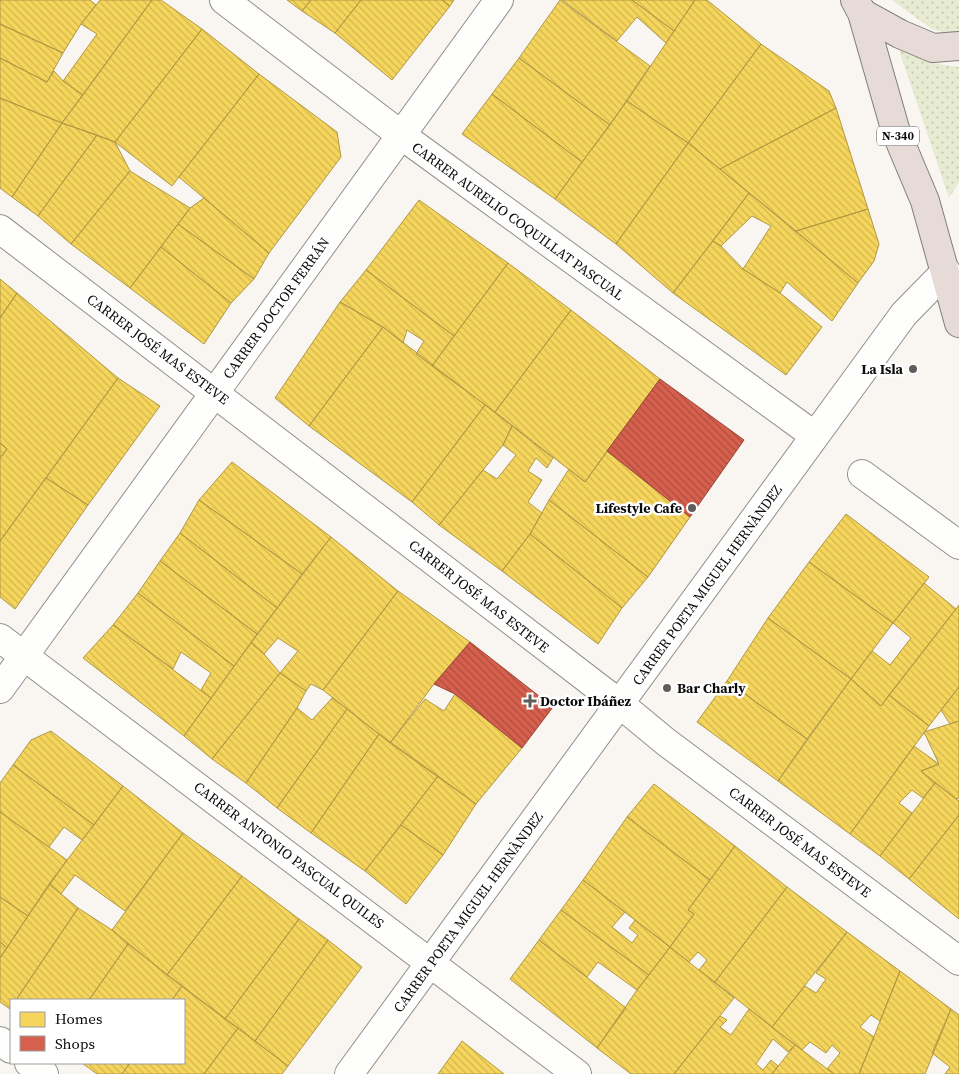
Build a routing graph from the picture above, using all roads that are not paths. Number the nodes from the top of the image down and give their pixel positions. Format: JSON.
{"nodes":[{"id":1,"x":224,"y":0,"type":"edge"},
{"id":2,"x":499,"y":0,"type":"edge"},
{"id":3,"x":854,"y":4,"type":"edge"},
{"id":4,"x":959,"y":46,"type":"edge"},
{"id":5,"x":401,"y":135,"type":"junction"},
{"id":6,"x":0,"y":229,"type":"edge"},
{"id":7,"x":952,"y":260,"type":"edge"},
{"id":8,"x":959,"y":323,"type":"edge"},
{"id":9,"x":215,"y":392,"type":"junction"},
{"id":10,"x":815,"y":436,"type":"junction"},
{"id":11,"x":862,"y":474,"type":"dead end"},
{"id":12,"x":959,"y":545,"type":"edge"},
{"id":13,"x":0,"y":638,"type":"edge"},
{"id":14,"x":24,"y":656,"type":"junction"},
{"id":15,"x":0,"y":688,"type":"edge"},
{"id":16,"x":620,"y":704,"type":"junction"},
{"id":17,"x":959,"y":961,"type":"edge"},
{"id":18,"x":431,"y":962,"type":"junction"},
{"id":19,"x":30,"y":1064,"type":"edge"},
{"id":20,"x":44,"y":1074,"type":"edge"},
{"id":21,"x":349,"y":1074,"type":"edge"},
{"id":22,"x":577,"y":1074,"type":"edge"}],
"edges":[{"from":1,"to":5,"type":"street","name":"CARRER AURELIO COQUILLAT PASCUAL"},
{"from":2,"to":5,"type":"street","name":"CARRER DOCTOR FERRÁN"},
{"from":3,"to":4,"type":"highway"},
{"from":3,"to":7,"type":"highway","number":"N-340"},
{"from":5,"to":9,"type":"street","name":"CARRER DOCTOR FERRÁN"},
{"from":5,"to":10,"type":"street","name":"CARRER AURELIO COQUILLAT PASCUAL"},
{"from":6,"to":9,"type":"street","name":"CARRER JOSÉ MAS ESTEVE"},
{"from":7,"to":8,"type":"highway","number":"N-340"},
{"from":7,"to":10,"type":"street","name":"CARRER POETA MIGUEL HERNÀNDEZ"},
{"from":9,"to":14,"type":"street","name":"CARRER DOCTOR FERRÁN"},
{"from":9,"to":16,"type":"street","name":"CARRER JOSÉ MAS ESTEVE"},
{"from":10,"to":16,"type":"street","name":"CARRER POETA MIGUEL HERNÀNDEZ"},
{"from":11,"to":12,"type":"street"},
{"from":13,"to":14,"type":"street","name":"CARRER ANTONIO PASCUAL QUILES"},
{"from":14,"to":15,"type":"street","name":"CARRER DOCTOR FERRÁN"},
{"from":14,"to":18,"type":"street","name":"CARRER ANTONIO PASCUAL QUILES"},
{"from":16,"to":17,"type":"street","name":"CARRER JOSÉ MAS ESTEVE"},
{"from":16,"to":18,"type":"street","name":"CARRER POETA MIGUEL HERNÀNDEZ"},
{"from":18,"to":21,"type":"street","name":"CARRER POETA MIGUEL HERNÀNDEZ"},
{"from":18,"to":22,"type":"street","name":"CARRER ANTONIO PASCUAL QUILES"},
{"from":19,"to":20,"type":"street"}]}
